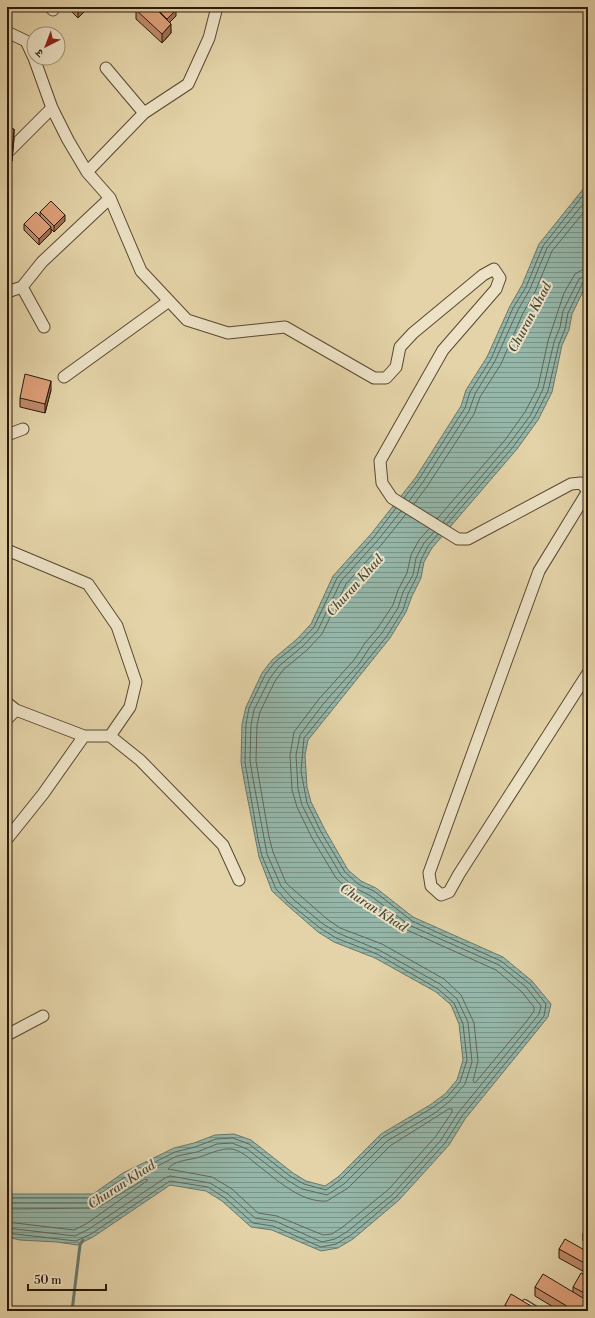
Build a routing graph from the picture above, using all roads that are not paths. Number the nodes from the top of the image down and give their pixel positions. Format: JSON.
{"nodes":[{"id":1,"x":217,"y":7,"type":"edge"},
{"id":2,"x":7,"y":32,"type":"edge"},
{"id":3,"x":26,"y":41,"type":"edge"},
{"id":4,"x":37,"y":66,"type":"edge"},
{"id":5,"x":106,"y":68,"type":"dead end"},
{"id":6,"x":52,"y":108,"type":"junction"},
{"id":7,"x":144,"y":114,"type":"junction"},
{"id":8,"x":7,"y":153,"type":"edge"},
{"id":9,"x":87,"y":172,"type":"junction"},
{"id":10,"x":110,"y":198,"type":"junction"},
{"id":11,"x":22,"y":287,"type":"junction"},
{"id":12,"x":7,"y":292,"type":"edge"},
{"id":13,"x":169,"y":301,"type":"junction"},
{"id":14,"x":44,"y":327,"type":"dead end"},
{"id":15,"x":64,"y":377,"type":"dead end"},
{"id":16,"x":23,"y":429,"type":"dead end"},
{"id":17,"x":7,"y":435,"type":"edge"},
{"id":18,"x":7,"y":550,"type":"edge"},
{"id":19,"x":588,"y":673,"type":"edge"},
{"id":20,"x":7,"y":703,"type":"edge"},
{"id":21,"x":16,"y":710,"type":"junction"},
{"id":22,"x":7,"y":720,"type":"edge"},
{"id":23,"x":84,"y":736,"type":"junction"},
{"id":24,"x":110,"y":736,"type":"junction"},
{"id":25,"x":7,"y":839,"type":"edge"},
{"id":26,"x":239,"y":880,"type":"dead end"},
{"id":27,"x":43,"y":1016,"type":"dead end"},
{"id":28,"x":7,"y":1035,"type":"edge"},
{"id":29,"x":517,"y":1299,"type":"edge"},
{"id":30,"x":538,"y":1311,"type":"edge"}],
"edges":[{"from":1,"to":7,"type":"street"},
{"from":2,"to":3,"type":"street"},
{"from":4,"to":6,"type":"street"},
{"from":5,"to":7,"type":"street"},
{"from":6,"to":8,"type":"street"},
{"from":6,"to":9,"type":"street"},
{"from":7,"to":9,"type":"street"},
{"from":9,"to":10,"type":"street"},
{"from":10,"to":11,"type":"street"},
{"from":10,"to":13,"type":"street"},
{"from":11,"to":12,"type":"street"},
{"from":11,"to":14,"type":"street"},
{"from":13,"to":15,"type":"street"},
{"from":13,"to":19,"type":"street"},
{"from":16,"to":17,"type":"street"},
{"from":18,"to":24,"type":"street"},
{"from":20,"to":21,"type":"street"},
{"from":21,"to":22,"type":"street"},
{"from":21,"to":23,"type":"street"},
{"from":23,"to":24,"type":"street"},
{"from":23,"to":25,"type":"street"},
{"from":24,"to":26,"type":"street"},
{"from":27,"to":28,"type":"street"},
{"from":29,"to":30,"type":"lane"}]}
